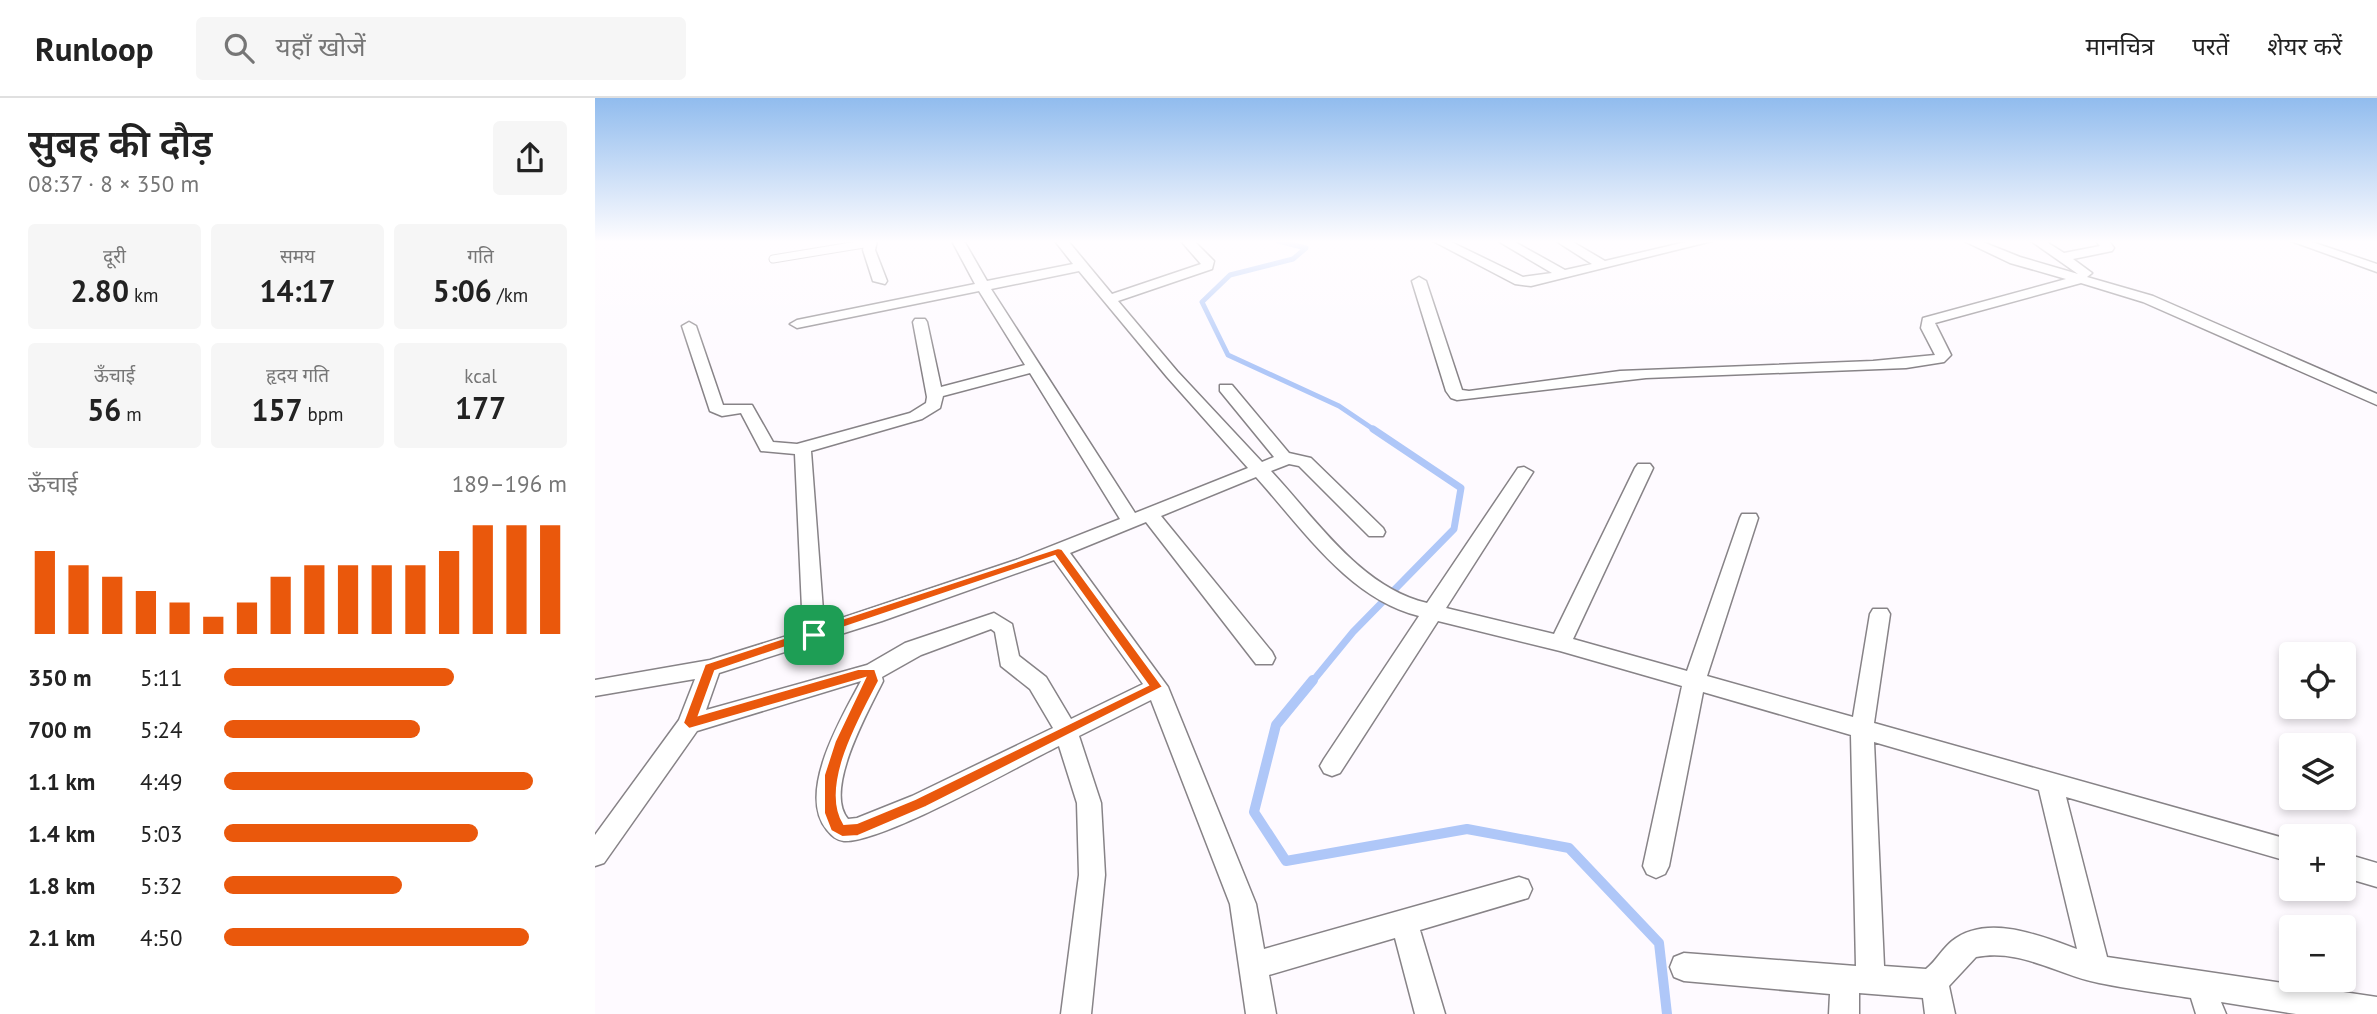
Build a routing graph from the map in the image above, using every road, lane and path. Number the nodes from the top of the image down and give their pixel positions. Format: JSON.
{"nodes":[{"id":1,"x":981,"y":284,"type":"edge"},
{"id":2,"x":998,"y":284,"type":"edge"},
{"id":3,"x":1098,"y":284,"type":"edge"},
{"id":4,"x":1155,"y":284,"type":"edge"},
{"id":5,"x":1420,"y":284,"type":"edge"},
{"id":6,"x":2076,"y":284,"type":"edge"},
{"id":7,"x":2096,"y":284,"type":"edge"},
{"id":8,"x":983,"y":287,"type":"junction"},
{"id":9,"x":1110,"y":299,"type":"junction"},
{"id":10,"x":920,"y":322,"type":"dead end"},
{"id":11,"x":797,"y":324,"type":"dead end"},
{"id":12,"x":689,"y":326,"type":"dead end"},
{"id":13,"x":1035,"y":367,"type":"junction"},
{"id":14,"x":1226,"y":388,"type":"dead end"},
{"id":15,"x":934,"y":393,"type":"junction"},
{"id":16,"x":2377,"y":400,"type":"edge"},
{"id":17,"x":798,"y":449,"type":"junction"},
{"id":18,"x":1283,"y":457,"type":"junction"},
{"id":19,"x":1644,"y":468,"type":"dead end"},
{"id":20,"x":1259,"y":470,"type":"junction"},
{"id":21,"x":1524,"y":472,"type":"dead end"},
{"id":22,"x":1150,"y":515,"type":"junction"},
{"id":23,"x":1749,"y":518,"type":"dead end"},
{"id":24,"x":1131,"y":522,"type":"junction"},
{"id":25,"x":1375,"y":532,"type":"dead end"},
{"id":26,"x":1058,"y":551,"type":"junction"},
{"id":27,"x":1431,"y":612,"type":"junction"},
{"id":28,"x":1880,"y":614,"type":"dead end"},
{"id":29,"x":814,"y":635,"type":"junction"},
{"id":30,"x":1560,"y":643,"type":"junction"},
{"id":31,"x":1264,"y":658,"type":"dead end"},
{"id":32,"x":709,"y":668,"type":"junction"},
{"id":33,"x":870,"y":673,"type":"junction"},
{"id":34,"x":1694,"y":681,"type":"junction"},
{"id":35,"x":1157,"y":687,"type":"junction"},
{"id":36,"x":595,"y":688,"type":"edge"},
{"id":37,"x":689,"y":723,"type":"junction"},
{"id":38,"x":1862,"y":729,"type":"junction"},
{"id":39,"x":1066,"y":731,"type":"junction"},
{"id":40,"x":1332,"y":766,"type":"dead end"},
{"id":41,"x":2050,"y":783,"type":"junction"},
{"id":42,"x":2279,"y":848,"type":"edge"},
{"id":43,"x":595,"y":855,"type":"edge"},
{"id":44,"x":1656,"y":866,"type":"dead end"},
{"id":45,"x":2356,"y":869,"type":"edge"},
{"id":46,"x":2377,"y":875,"type":"edge"},
{"id":47,"x":1519,"y":889,"type":"dead end"},
{"id":48,"x":1404,"y":922,"type":"junction"},
{"id":49,"x":1255,"y":965,"type":"junction"},
{"id":50,"x":1684,"y":967,"type":"dead end"},
{"id":51,"x":2096,"y":969,"type":"junction"},
{"id":52,"x":1858,"y":980,"type":"junction"},
{"id":53,"x":1934,"y":981,"type":"junction"},
{"id":54,"x":2201,"y":985,"type":"junction"},
{"id":55,"x":2377,"y":1012,"type":"edge"},
{"id":56,"x":1076,"y":1014,"type":"edge"},
{"id":57,"x":1261,"y":1014,"type":"edge"},
{"id":58,"x":1430,"y":1014,"type":"edge"},
{"id":59,"x":1844,"y":1014,"type":"edge"},
{"id":60,"x":1940,"y":1014,"type":"edge"},
{"id":61,"x":2211,"y":1014,"type":"edge"}],
"edges":[{"from":1,"to":8,"type":"street"},
{"from":2,"to":8,"type":"street"},
{"from":3,"to":9,"type":"street"},
{"from":4,"to":9,"type":"street"},
{"from":5,"to":6,"type":"street"},
{"from":7,"to":16,"type":"street"},
{"from":8,"to":11,"type":"street"},
{"from":8,"to":13,"type":"street"},
{"from":9,"to":20,"type":"street"},
{"from":10,"to":15,"type":"street"},
{"from":12,"to":17,"type":"street"},
{"from":13,"to":15,"type":"street"},
{"from":13,"to":24,"type":"street"},
{"from":14,"to":18,"type":"street"},
{"from":15,"to":17,"type":"street"},
{"from":17,"to":29,"type":"street"},
{"from":18,"to":20,"type":"street"},
{"from":18,"to":25,"type":"street"},
{"from":19,"to":30,"type":"street"},
{"from":20,"to":22,"type":"street"},
{"from":20,"to":27,"type":"street"},
{"from":21,"to":27,"type":"street"},
{"from":22,"to":24,"type":"street"},
{"from":22,"to":31,"type":"street"},
{"from":23,"to":34,"type":"street"},
{"from":24,"to":26,"type":"street"},
{"from":26,"to":29,"type":"street"},
{"from":26,"to":35,"type":"street"},
{"from":27,"to":30,"type":"street"},
{"from":27,"to":40,"type":"street"},
{"from":28,"to":38,"type":"street"},
{"from":29,"to":32,"type":"street"},
{"from":30,"to":34,"type":"street"},
{"from":32,"to":36,"type":"street"},
{"from":32,"to":37,"type":"street"},
{"from":33,"to":37,"type":"street"},
{"from":33,"to":39,"type":"street"},
{"from":33,"to":39,"type":"street"},
{"from":34,"to":38,"type":"street"},
{"from":34,"to":44,"type":"street"},
{"from":35,"to":39,"type":"street"},
{"from":35,"to":49,"type":"street"},
{"from":37,"to":43,"type":"street"},
{"from":38,"to":41,"type":"street"},
{"from":38,"to":52,"type":"street"},
{"from":39,"to":56,"type":"street"},
{"from":41,"to":42,"type":"street"},
{"from":41,"to":51,"type":"street"},
{"from":45,"to":46,"type":"street"},
{"from":47,"to":48,"type":"street"},
{"from":48,"to":49,"type":"street"},
{"from":48,"to":58,"type":"street"},
{"from":49,"to":57,"type":"street"},
{"from":50,"to":52,"type":"street"},
{"from":51,"to":53,"type":"street"},
{"from":51,"to":54,"type":"street"},
{"from":52,"to":53,"type":"street"},
{"from":52,"to":59,"type":"street"},
{"from":53,"to":60,"type":"street"},
{"from":54,"to":55,"type":"street"},
{"from":54,"to":61,"type":"street"}]}
